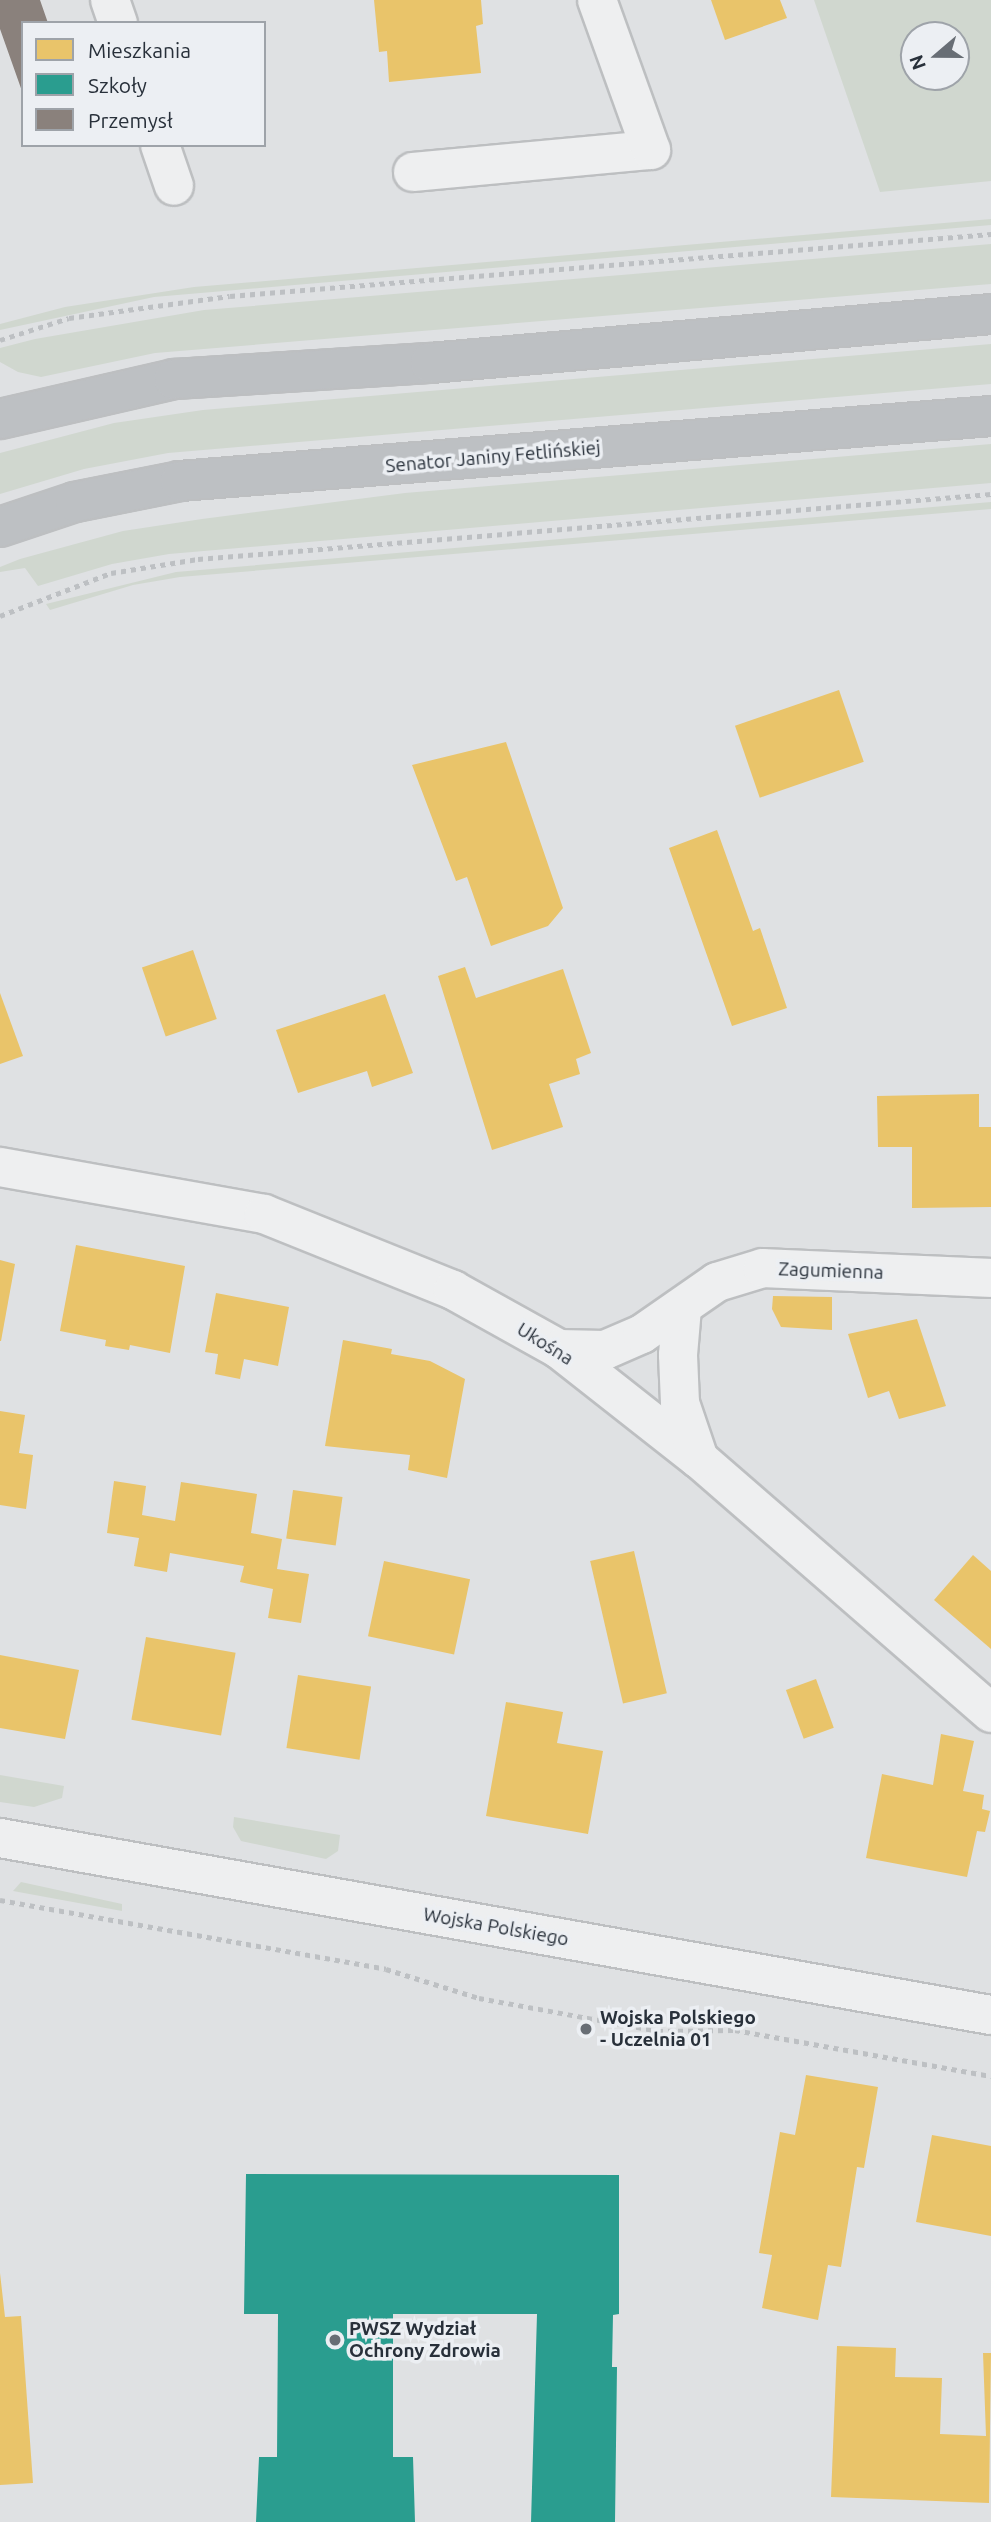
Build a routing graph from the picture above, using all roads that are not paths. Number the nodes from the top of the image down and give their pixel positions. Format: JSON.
{"nodes":[{"id":1,"x":110,"y":0,"type":"edge"},
{"id":2,"x":597,"y":0,"type":"edge"},
{"id":3,"x":117,"y":21,"type":"edge"},
{"id":4,"x":161,"y":147,"type":"edge"},
{"id":5,"x":413,"y":172,"type":"dead end"},
{"id":6,"x":174,"y":186,"type":"dead end"},
{"id":7,"x":991,"y":314,"type":"edge"},
{"id":8,"x":991,"y":416,"type":"edge"},
{"id":9,"x":0,"y":419,"type":"edge"},
{"id":10,"x":0,"y":527,"type":"edge"},
{"id":11,"x":0,"y":1167,"type":"edge"},
{"id":12,"x":991,"y":1278,"type":"edge"},
{"id":13,"x":682,"y":1308,"type":"junction"},
{"id":14,"x":559,"y":1349,"type":"junction"},
{"id":15,"x":699,"y":1460,"type":"junction"},
{"id":16,"x":991,"y":1713,"type":"edge"},
{"id":17,"x":0,"y":1838,"type":"edge"},
{"id":18,"x":991,"y":2015,"type":"edge"}],
"edges":[{"from":1,"to":3,"type":"street"},
{"from":2,"to":5,"type":"street"},
{"from":4,"to":6,"type":"street"},
{"from":7,"to":9,"type":"main road"},
{"from":8,"to":10,"type":"main road","name":"Senator Janiny Fetlińskiej"},
{"from":11,"to":14,"type":"street","name":"Ukośna"},
{"from":12,"to":13,"type":"street","name":"Zagumienna"},
{"from":13,"to":14,"type":"street","name":"Zagumienna"},
{"from":13,"to":15,"type":"street"},
{"from":14,"to":15,"type":"street","name":"Ukośna"},
{"from":15,"to":16,"type":"street","name":"Ukośna"},
{"from":17,"to":18,"type":"street","name":"Wojska Polskiego"}]}
